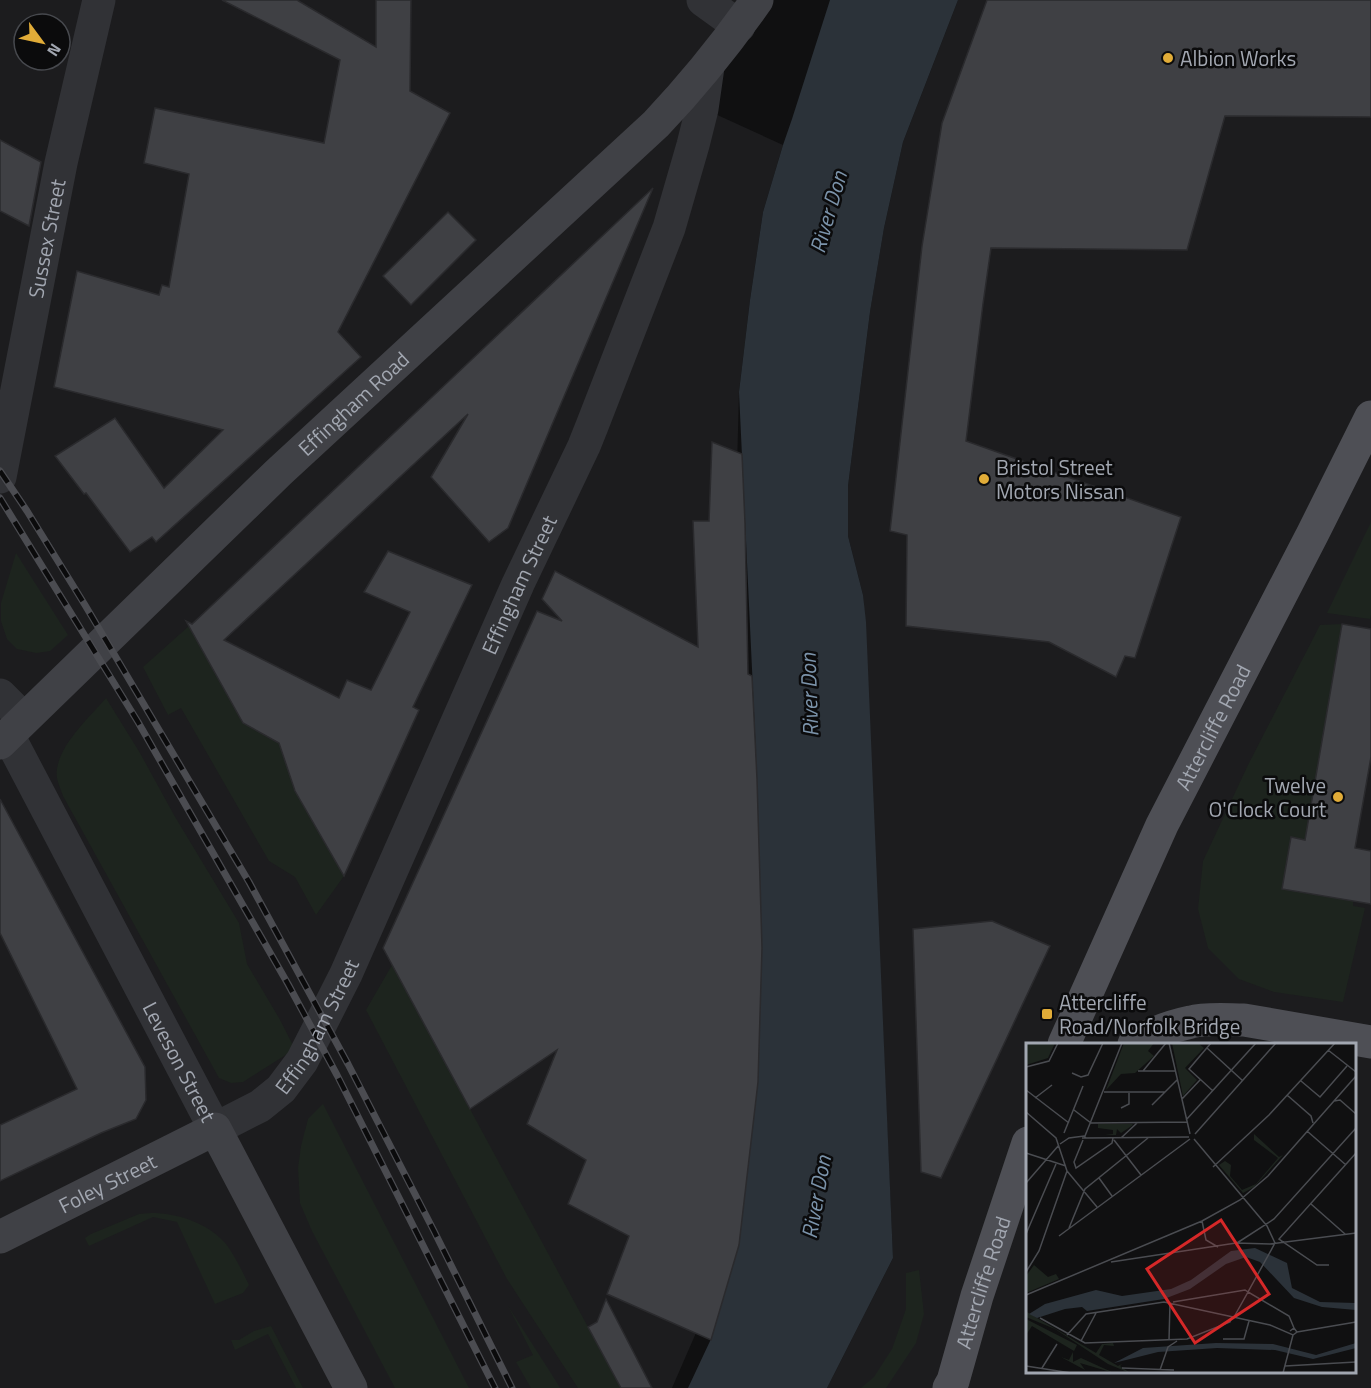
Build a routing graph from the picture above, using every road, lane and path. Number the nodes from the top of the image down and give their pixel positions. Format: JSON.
{"nodes":[{"id":1,"x":99,"y":0,"type":"edge"},
{"id":2,"x":703,"y":0,"type":"edge"},
{"id":3,"x":757,"y":0,"type":"edge"},
{"id":4,"x":739,"y":26,"type":"junction"},
{"id":5,"x":708,"y":67,"type":"junction"},
{"id":6,"x":1371,"y":417,"type":"edge"},
{"id":7,"x":0,"y":477,"type":"edge"},
{"id":8,"x":0,"y":694,"type":"edge"},
{"id":9,"x":11,"y":732,"type":"edge"},
{"id":10,"x":1371,"y":1042,"type":"edge"},
{"id":11,"x":1064,"y":1043,"type":"edge"},
{"id":12,"x":1136,"y":1043,"type":"edge"},
{"id":13,"x":215,"y":1130,"type":"junction"},
{"id":14,"x":1026,"y":1149,"type":"edge"},
{"id":15,"x":0,"y":1237,"type":"edge"},
{"id":16,"x":951,"y":1386,"type":"edge"},
{"id":17,"x":351,"y":1388,"type":"edge"}],
"edges":[{"from":1,"to":7,"type":"street","name":"Sussex Street"},
{"from":2,"to":4,"type":"street"},
{"from":3,"to":4,"type":"main road","name":"Effingham Street"},
{"from":4,"to":5,"type":"main road","name":"Effingham Street"},
{"from":5,"to":9,"type":"main road","name":"Effingham Road"},
{"from":5,"to":13,"type":"street","name":"Effingham Street"},
{"from":6,"to":11,"type":"main road","name":"Attercliffe Road"},
{"from":8,"to":9,"type":"street"},
{"from":9,"to":13,"type":"street","name":"Leveson Street"},
{"from":10,"to":12,"type":"main road"},
{"from":13,"to":15,"type":"main road","name":"Foley Street"},
{"from":13,"to":17,"type":"main road","name":"Leveson Street"},
{"from":14,"to":16,"type":"main road","name":"Attercliffe Road"}]}
